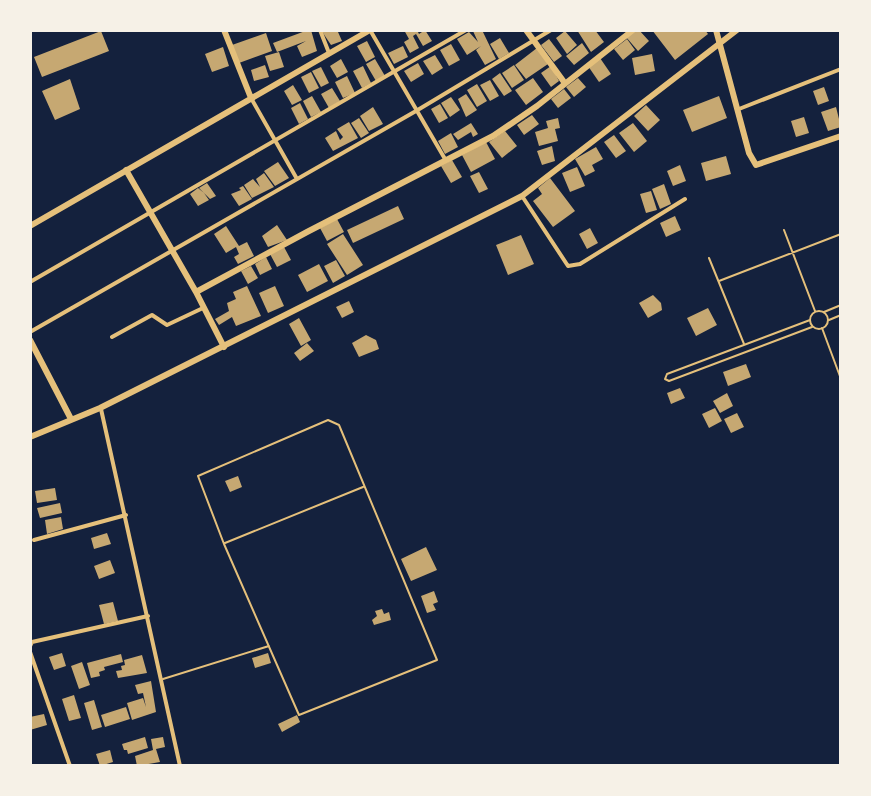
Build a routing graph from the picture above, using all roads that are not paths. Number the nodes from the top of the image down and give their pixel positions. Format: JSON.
{"nodes":[{"id":1,"x":224,"y":30,"type":"edge"},
{"id":2,"x":320,"y":30,"type":"edge"},
{"id":3,"x":370,"y":30,"type":"edge"},
{"id":4,"x":466,"y":30,"type":"edge"},
{"id":5,"x":526,"y":30,"type":"edge"},
{"id":6,"x":551,"y":30,"type":"edge"},
{"id":7,"x":633,"y":30,"type":"edge"},
{"id":8,"x":716,"y":30,"type":"edge"},
{"id":9,"x":737,"y":30,"type":"edge"},
{"id":10,"x":534,"y":42,"type":"junction"},
{"id":11,"x":720,"y":42,"type":"junction"},
{"id":12,"x":329,"y":53,"type":"junction"},
{"id":13,"x":841,"y":69,"type":"edge"},
{"id":14,"x":393,"y":74,"type":"junction"},
{"id":15,"x":564,"y":82,"type":"junction"},
{"id":16,"x":251,"y":98,"type":"junction"},
{"id":17,"x":739,"y":109,"type":"junction"},
{"id":18,"x":416,"y":111,"type":"junction"},
{"id":19,"x":841,"y":136,"type":"edge"},
{"id":20,"x":275,"y":140,"type":"junction"},
{"id":21,"x":445,"y":160,"type":"junction"},
{"id":22,"x":126,"y":170,"type":"junction"},
{"id":23,"x":298,"y":180,"type":"junction"},
{"id":24,"x":522,"y":196,"type":"junction"},
{"id":25,"x":685,"y":199,"type":"dead end"},
{"id":26,"x":150,"y":213,"type":"junction"},
{"id":27,"x":30,"y":226,"type":"edge"},
{"id":28,"x":784,"y":230,"type":"dead end"},
{"id":29,"x":841,"y":234,"type":"edge"},
{"id":30,"x":793,"y":252,"type":"junction"},
{"id":31,"x":172,"y":253,"type":"junction"},
{"id":32,"x":709,"y":258,"type":"dead end"},
{"id":33,"x":719,"y":281,"type":"junction"},
{"id":34,"x":30,"y":282,"type":"edge"},
{"id":35,"x":196,"y":292,"type":"junction"},
{"id":36,"x":841,"y":305,"type":"edge"},
{"id":37,"x":203,"y":308,"type":"junction"},
{"id":38,"x":815,"y":311,"type":"junction"},
{"id":39,"x":823,"y":312,"type":"junction"},
{"id":40,"x":841,"y":315,"type":"edge"},
{"id":41,"x":810,"y":320,"type":"junction"},
{"id":42,"x":828,"y":321,"type":"junction"},
{"id":43,"x":812,"y":327,"type":"junction"},
{"id":44,"x":822,"y":328,"type":"junction"},
{"id":45,"x":30,"y":332,"type":"edge"},
{"id":46,"x":112,"y":337,"type":"dead end"},
{"id":47,"x":30,"y":340,"type":"edge"},
{"id":48,"x":744,"y":345,"type":"junction"},
{"id":49,"x":224,"y":347,"type":"junction"},
{"id":50,"x":841,"y":379,"type":"edge"},
{"id":51,"x":100,"y":408,"type":"junction"},
{"id":52,"x":71,"y":419,"type":"junction"},
{"id":53,"x":30,"y":437,"type":"edge"},
{"id":54,"x":364,"y":486,"type":"junction"},
{"id":55,"x":126,"y":515,"type":"junction"},
{"id":56,"x":34,"y":540,"type":"dead end"},
{"id":57,"x":224,"y":544,"type":"junction"},
{"id":58,"x":148,"y":616,"type":"junction"},
{"id":59,"x":30,"y":646,"type":"edge"},
{"id":60,"x":270,"y":646,"type":"junction"},
{"id":61,"x":30,"y":652,"type":"edge"},
{"id":62,"x":163,"y":679,"type":"junction"},
{"id":63,"x":70,"y":766,"type":"edge"},
{"id":64,"x":180,"y":766,"type":"edge"}],
"edges":[{"from":1,"to":16,"type":"street"},
{"from":2,"to":12,"type":"street"},
{"from":3,"to":12,"type":"street"},
{"from":3,"to":14,"type":"street"},
{"from":4,"to":14,"type":"street"},
{"from":5,"to":10,"type":"street"},
{"from":6,"to":10,"type":"street"},
{"from":7,"to":15,"type":"street"},
{"from":8,"to":11,"type":"street"},
{"from":9,"to":11,"type":"street"},
{"from":10,"to":15,"type":"street"},
{"from":10,"to":18,"type":"street"},
{"from":11,"to":17,"type":"street"},
{"from":11,"to":24,"type":"street"},
{"from":12,"to":16,"type":"street"},
{"from":13,"to":17,"type":"street"},
{"from":14,"to":18,"type":"street"},
{"from":14,"to":20,"type":"street"},
{"from":15,"to":21,"type":"street"},
{"from":16,"to":20,"type":"street"},
{"from":16,"to":22,"type":"street"},
{"from":17,"to":19,"type":"street"},
{"from":18,"to":21,"type":"street"},
{"from":18,"to":23,"type":"street"},
{"from":20,"to":23,"type":"street"},
{"from":20,"to":26,"type":"street"},
{"from":21,"to":35,"type":"street"},
{"from":22,"to":26,"type":"street"},
{"from":22,"to":27,"type":"street"},
{"from":23,"to":31,"type":"street"},
{"from":24,"to":25,"type":"street"},
{"from":24,"to":49,"type":"street"},
{"from":26,"to":31,"type":"street"},
{"from":26,"to":34,"type":"street"},
{"from":28,"to":30,"type":"lane"},
{"from":29,"to":30,"type":"lane"},
{"from":30,"to":33,"type":"lane"},
{"from":30,"to":38,"type":"lane"},
{"from":31,"to":35,"type":"street"},
{"from":31,"to":45,"type":"street"},
{"from":32,"to":33,"type":"lane"},
{"from":33,"to":48,"type":"lane"},
{"from":35,"to":37,"type":"street"},
{"from":36,"to":39,"type":"lane"},
{"from":37,"to":46,"type":"street"},
{"from":37,"to":49,"type":"street"},
{"from":38,"to":39,"type":"lane"},
{"from":38,"to":41,"type":"lane"},
{"from":39,"to":42,"type":"lane"},
{"from":40,"to":42,"type":"lane"},
{"from":41,"to":43,"type":"lane"},
{"from":41,"to":48,"type":"lane"},
{"from":42,"to":44,"type":"lane"},
{"from":43,"to":44,"type":"lane"},
{"from":43,"to":48,"type":"lane"},
{"from":44,"to":50,"type":"lane"},
{"from":47,"to":52,"type":"street"},
{"from":49,"to":51,"type":"street"},
{"from":51,"to":52,"type":"street"},
{"from":51,"to":55,"type":"street"},
{"from":52,"to":53,"type":"street"},
{"from":54,"to":57,"type":"lane"},
{"from":54,"to":57,"type":"lane"},
{"from":54,"to":60,"type":"lane"},
{"from":55,"to":56,"type":"street"},
{"from":55,"to":58,"type":"street"},
{"from":57,"to":60,"type":"lane"},
{"from":58,"to":59,"type":"street"},
{"from":58,"to":62,"type":"street"},
{"from":60,"to":62,"type":"lane"},
{"from":61,"to":63,"type":"street"},
{"from":62,"to":64,"type":"street"}]}
